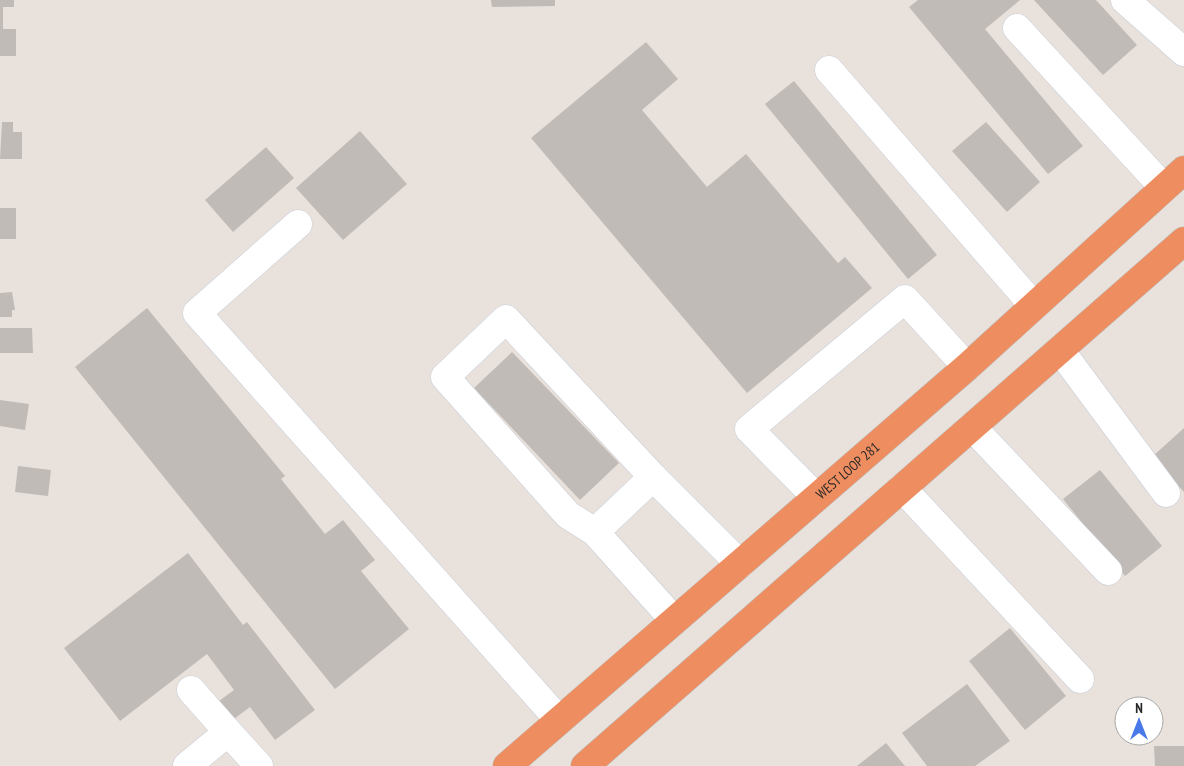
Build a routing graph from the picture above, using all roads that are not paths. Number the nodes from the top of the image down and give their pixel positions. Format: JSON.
{"nodes":[{"id":1,"x":1125,"y":0,"type":"edge"},
{"id":2,"x":1017,"y":28,"type":"dead end"},
{"id":3,"x":1184,"y":52,"type":"edge"},
{"id":4,"x":829,"y":70,"type":"dead end"},
{"id":5,"x":1184,"y":170,"type":"edge"},
{"id":6,"x":1164,"y":188,"type":"junction"},
{"id":7,"x":298,"y":224,"type":"dead end"},
{"id":8,"x":1184,"y":241,"type":"edge"},
{"id":9,"x":1034,"y":306,"type":"junction"},
{"id":10,"x":1060,"y":350,"type":"junction"},
{"id":11,"x":967,"y":367,"type":"junction"},
{"id":12,"x":972,"y":427,"type":"junction"},
{"id":13,"x":653,"y":477,"type":"junction"},
{"id":14,"x":902,"y":488,"type":"junction"},
{"id":15,"x":1166,"y":493,"type":"dead end"},
{"id":16,"x":816,"y":497,"type":"junction"},
{"id":17,"x":595,"y":532,"type":"junction"},
{"id":18,"x":740,"y":564,"type":"junction"},
{"id":19,"x":1108,"y":572,"type":"dead end"},
{"id":20,"x":674,"y":620,"type":"junction"},
{"id":21,"x":1080,"y":679,"type":"dead end"},
{"id":22,"x":191,"y":690,"type":"dead end"},
{"id":23,"x":559,"y":720,"type":"junction"},
{"id":24,"x":228,"y":732,"type":"junction"},
{"id":25,"x":187,"y":766,"type":"edge"},
{"id":26,"x":259,"y":766,"type":"edge"},
{"id":27,"x":507,"y":766,"type":"edge"},
{"id":28,"x":585,"y":766,"type":"edge"}],
"edges":[{"from":1,"to":3,"type":"lane"},
{"from":2,"to":6,"type":"lane"},
{"from":4,"to":9,"type":"lane"},
{"from":5,"to":6,"type":"highway","name":"WEST LOOP 281"},
{"from":6,"to":9,"type":"highway","name":"WEST LOOP 281"},
{"from":7,"to":23,"type":"lane"},
{"from":8,"to":10,"type":"highway"},
{"from":9,"to":11,"type":"highway","name":"WEST LOOP 281"},
{"from":10,"to":12,"type":"highway"},
{"from":10,"to":15,"type":"lane"},
{"from":11,"to":16,"type":"highway","name":"WEST LOOP 281"},
{"from":11,"to":16,"type":"lane"},
{"from":12,"to":14,"type":"highway"},
{"from":12,"to":19,"type":"lane"},
{"from":13,"to":17,"type":"lane"},
{"from":13,"to":17,"type":"lane"},
{"from":13,"to":18,"type":"lane"},
{"from":14,"to":21,"type":"lane"},
{"from":14,"to":28,"type":"highway"},
{"from":16,"to":18,"type":"highway","name":"WEST LOOP 281"},
{"from":17,"to":20,"type":"lane"},
{"from":18,"to":20,"type":"highway","name":"WEST LOOP 281"},
{"from":20,"to":23,"type":"highway","name":"WEST LOOP 281"},
{"from":22,"to":24,"type":"lane"},
{"from":23,"to":27,"type":"highway","name":"WEST LOOP 281"},
{"from":24,"to":25,"type":"lane"},
{"from":24,"to":26,"type":"lane"}]}
